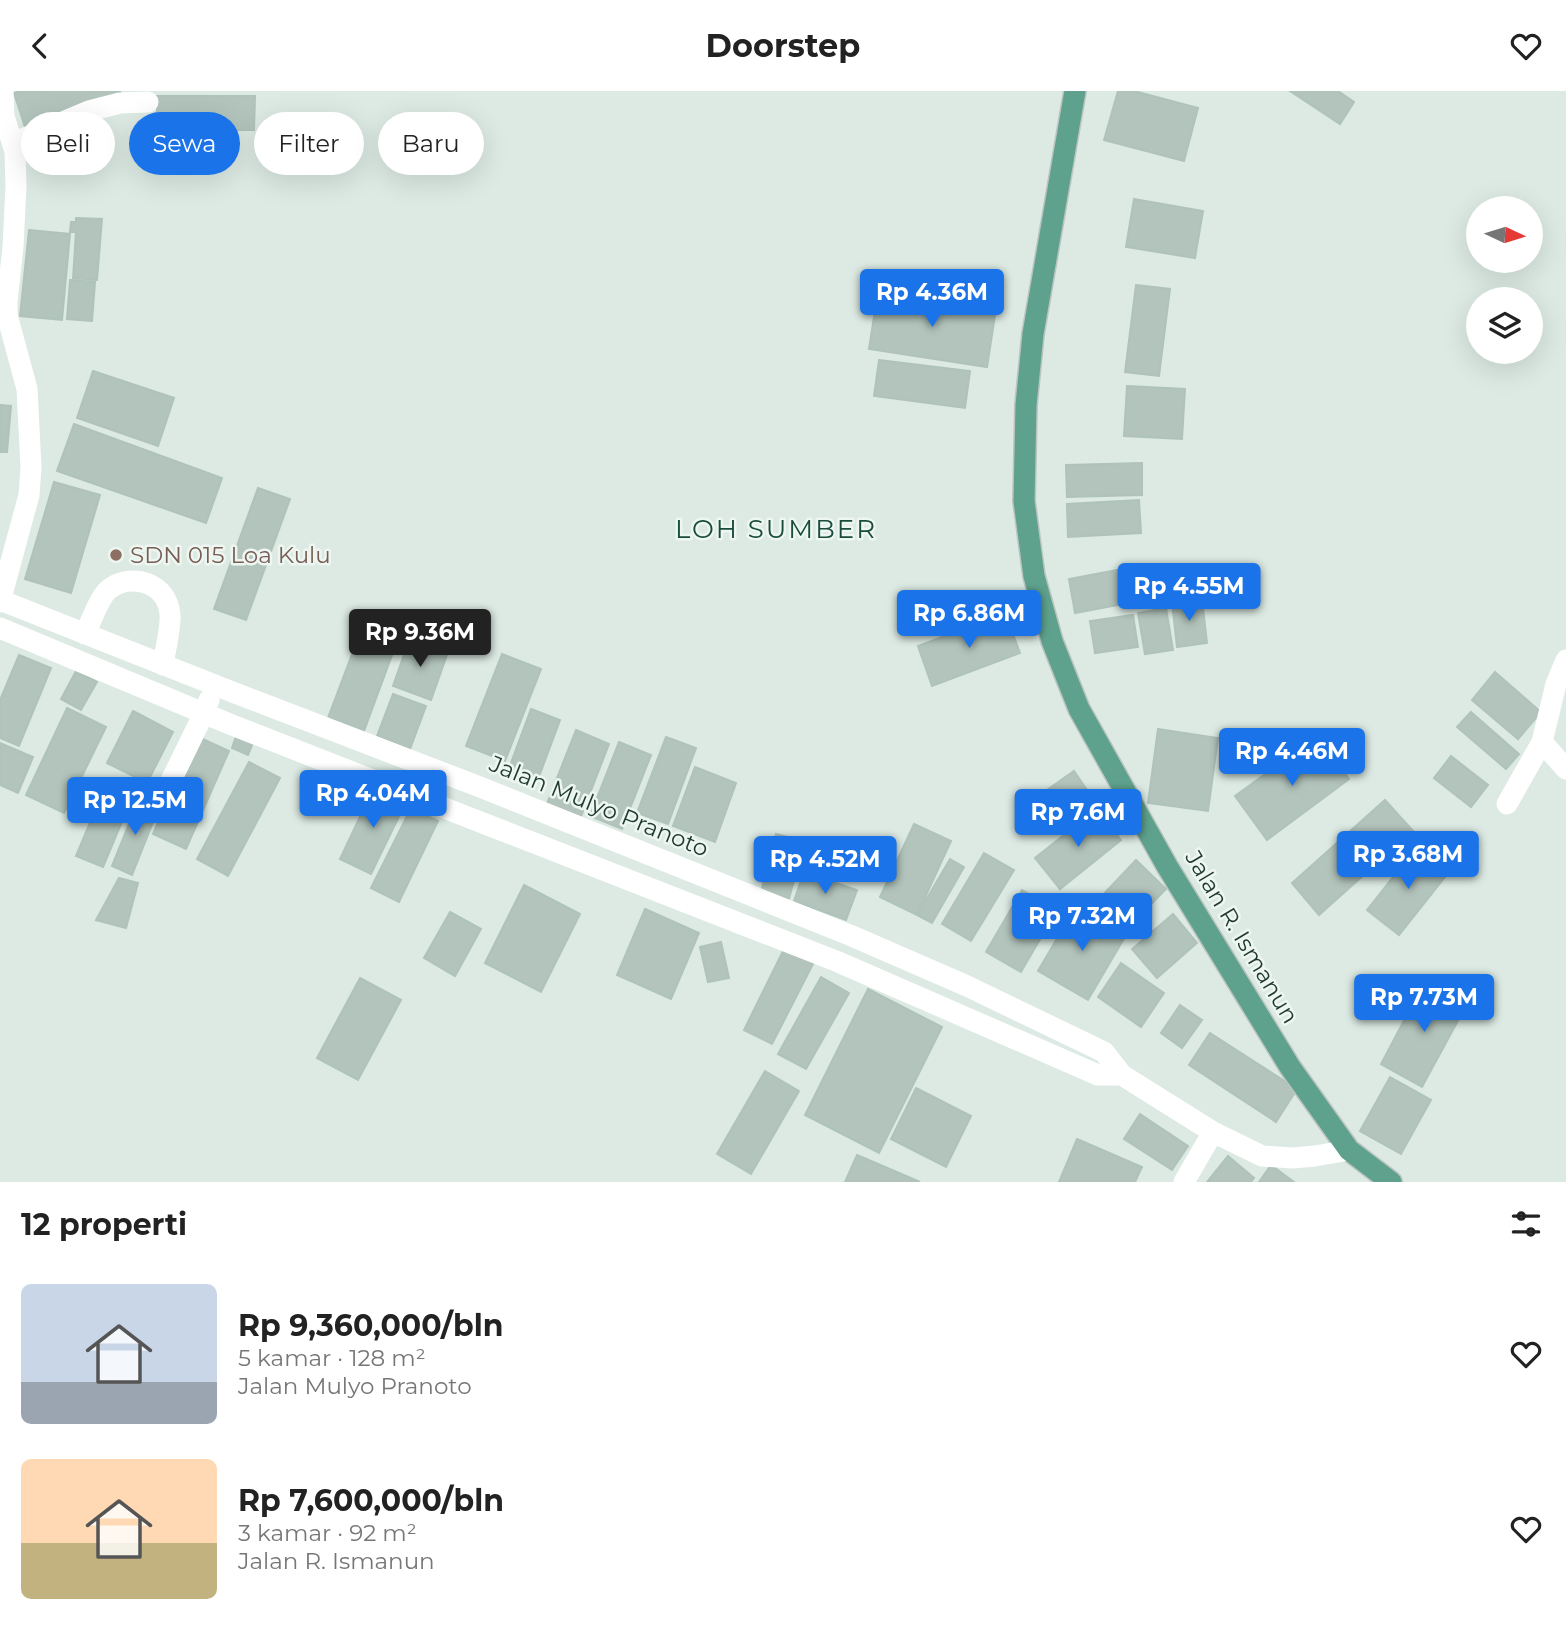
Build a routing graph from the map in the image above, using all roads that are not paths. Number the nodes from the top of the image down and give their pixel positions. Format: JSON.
{"nodes":[{"id":1,"x":3,"y":91,"type":"edge"},
{"id":2,"x":1075,"y":91,"type":"edge"},
{"id":3,"x":148,"y":102,"type":"dead end"},
{"id":4,"x":13,"y":143,"type":"junction"},
{"id":5,"x":0,"y":600,"type":"edge"},
{"id":6,"x":0,"y":628,"type":"edge"},
{"id":7,"x":85,"y":634,"type":"junction"},
{"id":8,"x":1566,"y":660,"type":"edge"},
{"id":9,"x":163,"y":665,"type":"junction"},
{"id":10,"x":214,"y":685,"type":"junction"},
{"id":11,"x":204,"y":713,"type":"junction"},
{"id":12,"x":1542,"y":742,"type":"junction"},
{"id":13,"x":1566,"y":769,"type":"edge"},
{"id":14,"x":161,"y":801,"type":"dead end"},
{"id":15,"x":1507,"y":804,"type":"dead end"},
{"id":16,"x":1122,"y":1075,"type":"junction"},
{"id":17,"x":1213,"y":1132,"type":"junction"},
{"id":18,"x":1349,"y":1150,"type":"junction"},
{"id":19,"x":1184,"y":1182,"type":"edge"},
{"id":20,"x":1391,"y":1182,"type":"edge"}],
"edges":[{"from":1,"to":4,"type":"street"},
{"from":2,"to":18,"type":"main road","name":"Jalan R. Ismanun"},
{"from":3,"to":4,"type":"street"},
{"from":4,"to":5,"type":"street"},
{"from":5,"to":7,"type":"street","name":"Jalan Mulyo Pranoto"},
{"from":6,"to":11,"type":"street","name":"Jalan Mulyo Pranoto"},
{"from":7,"to":9,"type":"street","name":"Jalan Mulyo Pranoto"},
{"from":7,"to":9,"type":"street"},
{"from":8,"to":12,"type":"street"},
{"from":9,"to":10,"type":"street","name":"Jalan Mulyo Pranoto"},
{"from":10,"to":11,"type":"street"},
{"from":10,"to":16,"type":"street","name":"Jalan Mulyo Pranoto"},
{"from":11,"to":14,"type":"street"},
{"from":11,"to":16,"type":"street","name":"Jalan Mulyo Pranoto"},
{"from":12,"to":13,"type":"street"},
{"from":12,"to":15,"type":"street"},
{"from":16,"to":17,"type":"street","name":"Jalan Mulyo Pranoto"},
{"from":17,"to":18,"type":"street","name":"Jalan Mulyo Pranoto"},
{"from":17,"to":19,"type":"street"},
{"from":18,"to":20,"type":"main road"}]}
